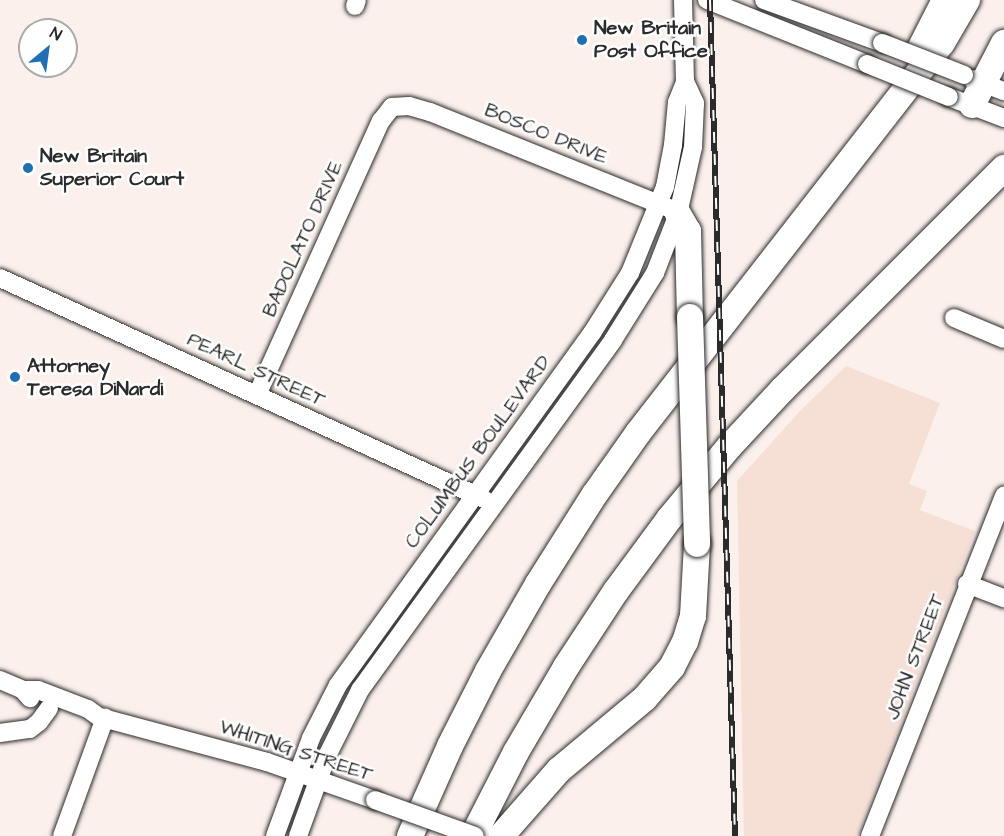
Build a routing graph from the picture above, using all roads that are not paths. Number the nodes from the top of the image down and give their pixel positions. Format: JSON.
{"nodes":[{"id":1,"x":683,"y":0,"type":"edge"},
{"id":2,"x":707,"y":0,"type":"edge"},
{"id":3,"x":764,"y":0,"type":"edge"},
{"id":4,"x":945,"y":0,"type":"edge"},
{"id":5,"x":968,"y":0,"type":"edge"},
{"id":6,"x":1004,"y":43,"type":"edge"},
{"id":7,"x":974,"y":90,"type":"edge"},
{"id":8,"x":395,"y":106,"type":"joint"},
{"id":9,"x":1004,"y":118,"type":"edge"},
{"id":10,"x":878,"y":124,"type":"junction"},
{"id":11,"x":1004,"y":168,"type":"edge"},
{"id":12,"x":669,"y":209,"type":"junction"},
{"id":13,"x":0,"y":278,"type":"edge"},
{"id":14,"x":954,"y":318,"type":"dead end"},
{"id":15,"x":1004,"y":339,"type":"edge"},
{"id":16,"x":257,"y":395,"type":"junction"},
{"id":17,"x":474,"y":495,"type":"junction"},
{"id":18,"x":1004,"y":495,"type":"edge"},
{"id":19,"x":494,"y":504,"type":"junction"},
{"id":20,"x":967,"y":584,"type":"junction"},
{"id":21,"x":1004,"y":597,"type":"edge"},
{"id":22,"x":0,"y":680,"type":"edge"},
{"id":23,"x":23,"y":690,"type":"junction"},
{"id":24,"x":49,"y":708,"type":"junction"},
{"id":25,"x":102,"y":717,"type":"junction"},
{"id":26,"x":0,"y":733,"type":"edge"},
{"id":27,"x":298,"y":772,"type":"junction"},
{"id":28,"x":318,"y":779,"type":"junction"},
{"id":29,"x":62,"y":836,"type":"edge"},
{"id":30,"x":275,"y":836,"type":"edge"},
{"id":31,"x":298,"y":836,"type":"edge"},
{"id":32,"x":410,"y":836,"type":"edge"},
{"id":33,"x":474,"y":836,"type":"edge"},
{"id":34,"x":501,"y":836,"type":"edge"},
{"id":35,"x":870,"y":836,"type":"edge"}],
"edges":[{"from":1,"to":12,"type":"street","name":"COLUMBUS BOULEVARD"},
{"from":2,"to":7,"type":"street","bridge":true},
{"from":3,"to":7,"type":"street","bridge":true},
{"from":4,"to":10,"type":"highway"},
{"from":5,"to":10,"type":"highway"},
{"from":6,"to":7,"type":"highway"},
{"from":7,"to":9,"type":"street"},
{"from":8,"to":12,"type":"street","name":"BOSCO DRIVE"},
{"from":8,"to":16,"type":"street","name":"BADOLATO DRIVE"},
{"from":10,"to":32,"type":"highway"},
{"from":11,"to":33,"type":"highway"},
{"from":12,"to":17,"type":"street","name":"COLUMBUS BOULEVARD"},
{"from":12,"to":19,"type":"street","name":"COLUMBUS BOULEVARD"},
{"from":12,"to":34,"type":"highway","bridge":true},
{"from":13,"to":16,"type":"street","name":"PEARL STREET"},
{"from":14,"to":15,"type":"street"},
{"from":16,"to":17,"type":"street","name":"PEARL STREET"},
{"from":17,"to":19,"type":"street","name":"PEARL STREET"},
{"from":17,"to":27,"type":"street","name":"COLUMBUS BOULEVARD"},
{"from":18,"to":20,"type":"street","name":"JOHN STREET"},
{"from":19,"to":28,"type":"street","name":"COLUMBUS BOULEVARD"},
{"from":20,"to":21,"type":"street"},
{"from":20,"to":35,"type":"street","name":"JOHN STREET"},
{"from":22,"to":23,"type":"street","name":"WHITING STREET"},
{"from":23,"to":24,"type":"street","name":"WHITING STREET"},
{"from":23,"to":25,"type":"street","name":"WHITING STREET"},
{"from":24,"to":25,"type":"street","name":"WHITING STREET"},
{"from":24,"to":26,"type":"street"},
{"from":25,"to":27,"type":"street","name":"WHITING STREET"},
{"from":25,"to":29,"type":"street"},
{"from":27,"to":28,"type":"street","name":"WHITING STREET"},
{"from":27,"to":30,"type":"street","name":"COLUMBUS BOULEVARD"},
{"from":28,"to":31,"type":"street","name":"COLUMBUS BOULEVARD"},
{"from":28,"to":33,"type":"street","name":"WHITING STREET","bridge":true}]}
